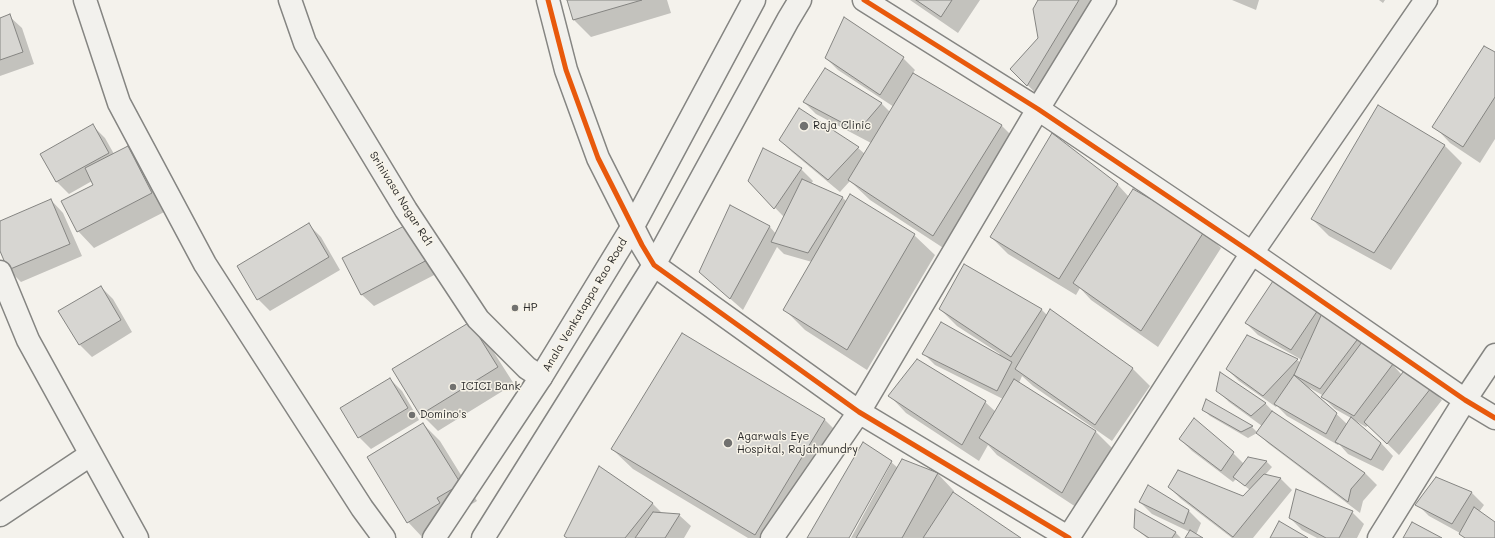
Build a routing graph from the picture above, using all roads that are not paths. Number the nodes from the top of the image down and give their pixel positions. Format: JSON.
{"nodes":[{"id":1,"x":85,"y":0,"type":"edge"},
{"id":2,"x":290,"y":0,"type":"edge"},
{"id":3,"x":548,"y":0,"type":"edge"},
{"id":4,"x":754,"y":0,"type":"edge"},
{"id":5,"x":800,"y":0,"type":"edge"},
{"id":6,"x":864,"y":0,"type":"edge"},
{"id":7,"x":1105,"y":0,"type":"edge"},
{"id":8,"x":1426,"y":0,"type":"edge"},
{"id":9,"x":1038,"y":109,"type":"junction"},
{"id":10,"x":633,"y":226,"type":"junction"},
{"id":11,"x":1252,"y":253,"type":"junction"},
{"id":12,"x":654,"y":265,"type":"junction"},
{"id":13,"x":0,"y":272,"type":"edge"},
{"id":14,"x":1495,"y":355,"type":"edge"},
{"id":15,"x":541,"y":377,"type":"junction"},
{"id":16,"x":1465,"y":400,"type":"junction"},
{"id":17,"x":859,"y":412,"type":"junction"},
{"id":18,"x":1495,"y":418,"type":"edge"},
{"id":19,"x":90,"y":455,"type":"junction"},
{"id":20,"x":0,"y":515,"type":"edge"},
{"id":21,"x":773,"y":537,"type":"edge"},
{"id":22,"x":137,"y":538,"type":"edge"},
{"id":23,"x":384,"y":538,"type":"edge"},
{"id":24,"x":434,"y":538,"type":"edge"},
{"id":25,"x":483,"y":538,"type":"edge"},
{"id":26,"x":1069,"y":538,"type":"edge"},
{"id":27,"x":1379,"y":538,"type":"edge"}],
"edges":[{"from":1,"to":23,"type":"street"},
{"from":2,"to":15,"type":"street","name":"Srinivasa Nagar Rd1"},
{"from":3,"to":10,"type":"street"},
{"from":4,"to":10,"type":"street","name":"Anala Venkatappa Rao Road"},
{"from":5,"to":12,"type":"street"},
{"from":6,"to":9,"type":"street"},
{"from":7,"to":9,"type":"street"},
{"from":8,"to":11,"type":"street"},
{"from":9,"to":11,"type":"street"},
{"from":9,"to":17,"type":"street"},
{"from":10,"to":12,"type":"street"},
{"from":10,"to":15,"type":"street","name":"Anala Venkatappa Rao Road"},
{"from":11,"to":16,"type":"street"},
{"from":11,"to":26,"type":"street"},
{"from":12,"to":17,"type":"street"},
{"from":12,"to":25,"type":"street"},
{"from":13,"to":19,"type":"street"},
{"from":14,"to":16,"type":"street"},
{"from":15,"to":24,"type":"street","name":"Anala Venkatappa Rao Road"},
{"from":16,"to":18,"type":"street"},
{"from":16,"to":27,"type":"street"},
{"from":17,"to":21,"type":"street"},
{"from":17,"to":26,"type":"street"},
{"from":19,"to":20,"type":"street"},
{"from":19,"to":22,"type":"street"}]}
